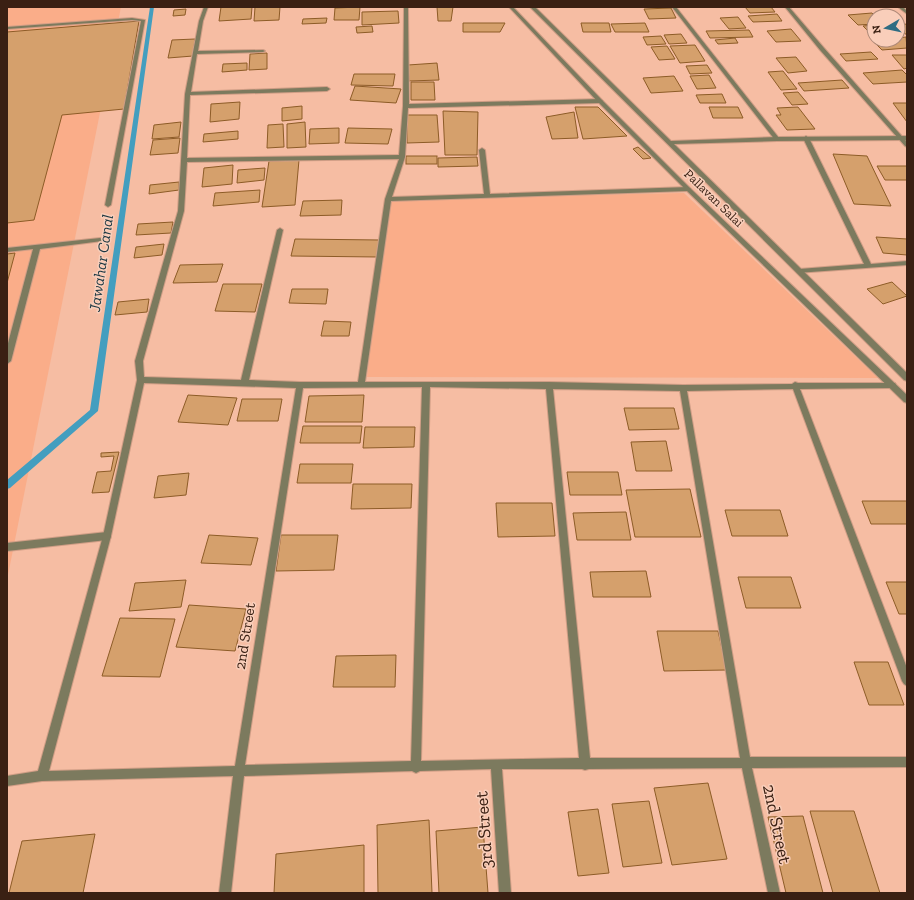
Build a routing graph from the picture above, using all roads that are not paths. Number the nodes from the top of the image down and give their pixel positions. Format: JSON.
{"nodes":[{"id":1,"x":206,"y":7,"type":"edge"},
{"id":2,"x":406,"y":7,"type":"edge"},
{"id":3,"x":511,"y":7,"type":"edge"},
{"id":4,"x":532,"y":7,"type":"edge"},
{"id":5,"x":674,"y":7,"type":"edge"},
{"id":6,"x":788,"y":7,"type":"edge"},
{"id":7,"x":900,"y":7,"type":"edge"},
{"id":8,"x":907,"y":13,"type":"edge"},
{"id":9,"x":7,"y":28,"type":"edge"},
{"id":10,"x":263,"y":51,"type":"dead end"},
{"id":11,"x":196,"y":54,"type":"junction"},
{"id":12,"x":327,"y":90,"type":"dead end"},
{"id":13,"x":188,"y":94,"type":"junction"},
{"id":14,"x":600,"y":101,"type":"junction"},
{"id":15,"x":406,"y":106,"type":"junction"},
{"id":16,"x":806,"y":138,"type":"junction"},
{"id":17,"x":905,"y":138,"type":"edge"},
{"id":18,"x":776,"y":139,"type":"junction"},
{"id":19,"x":670,"y":143,"type":"junction"},
{"id":20,"x":907,"y":145,"type":"edge"},
{"id":21,"x":482,"y":150,"type":"dead end"},
{"id":22,"x":402,"y":157,"type":"junction"},
{"id":23,"x":185,"y":160,"type":"junction"},
{"id":24,"x":688,"y":189,"type":"junction"},
{"id":25,"x":487,"y":196,"type":"junction"},
{"id":26,"x":388,"y":199,"type":"junction"},
{"id":27,"x":108,"y":205,"type":"dead end"},
{"id":28,"x":280,"y":230,"type":"dead end"},
{"id":29,"x":100,"y":240,"type":"dead end"},
{"id":30,"x":36,"y":247,"type":"junction"},
{"id":31,"x":7,"y":250,"type":"edge"},
{"id":32,"x":907,"y":263,"type":"edge"},
{"id":33,"x":868,"y":265,"type":"junction"},
{"id":34,"x":799,"y":271,"type":"junction"},
{"id":35,"x":7,"y":361,"type":"edge"},
{"id":36,"x":907,"y":378,"type":"edge"},
{"id":37,"x":141,"y":380,"type":"junction"},
{"id":38,"x":244,"y":384,"type":"junction"},
{"id":39,"x":361,"y":384,"type":"junction"},
{"id":40,"x":426,"y":384,"type":"junction"},
{"id":41,"x":300,"y":385,"type":"junction"},
{"id":42,"x":549,"y":385,"type":"junction"},
{"id":43,"x":795,"y":385,"type":"junction"},
{"id":44,"x":892,"y":385,"type":"junction"},
{"id":45,"x":683,"y":388,"type":"junction"},
{"id":46,"x":907,"y":400,"type":"edge"},
{"id":47,"x":107,"y":536,"type":"junction"},
{"id":48,"x":7,"y":547,"type":"edge"},
{"id":49,"x":907,"y":681,"type":"edge"},
{"id":50,"x":907,"y":762,"type":"edge"},
{"id":51,"x":746,"y":763,"type":"junction"},
{"id":52,"x":496,"y":764,"type":"junction"},
{"id":53,"x":585,"y":765,"type":"junction"},
{"id":54,"x":416,"y":768,"type":"junction"},
{"id":55,"x":239,"y":772,"type":"junction"},
{"id":56,"x":42,"y":776,"type":"junction"},
{"id":57,"x":7,"y":781,"type":"edge"},
{"id":58,"x":225,"y":893,"type":"edge"},
{"id":59,"x":506,"y":893,"type":"edge"},
{"id":60,"x":774,"y":893,"type":"edge"}],
"edges":[{"from":1,"to":11,"type":"street"},
{"from":2,"to":15,"type":"street"},
{"from":3,"to":14,"type":"street","name":"Pallavan Salai"},
{"from":4,"to":19,"type":"street"},
{"from":5,"to":18,"type":"street"},
{"from":6,"to":17,"type":"street"},
{"from":7,"to":8,"type":"street"},
{"from":9,"to":27,"type":"street"},
{"from":10,"to":11,"type":"street"},
{"from":11,"to":13,"type":"street"},
{"from":12,"to":13,"type":"street"},
{"from":13,"to":23,"type":"street"},
{"from":14,"to":15,"type":"street"},
{"from":14,"to":24,"type":"street","name":"Pallavan Salai"},
{"from":15,"to":22,"type":"street"},
{"from":16,"to":17,"type":"street"},
{"from":16,"to":18,"type":"street"},
{"from":16,"to":33,"type":"street"},
{"from":17,"to":20,"type":"street"},
{"from":18,"to":19,"type":"street"},
{"from":19,"to":34,"type":"street"},
{"from":21,"to":25,"type":"street"},
{"from":22,"to":23,"type":"street"},
{"from":22,"to":26,"type":"street"},
{"from":23,"to":37,"type":"street"},
{"from":24,"to":25,"type":"street"},
{"from":24,"to":44,"type":"street","name":"Pallavan Salai"},
{"from":25,"to":26,"type":"street"},
{"from":26,"to":39,"type":"street"},
{"from":28,"to":38,"type":"street"},
{"from":29,"to":30,"type":"street"},
{"from":30,"to":31,"type":"street"},
{"from":30,"to":35,"type":"street"},
{"from":32,"to":33,"type":"street"},
{"from":33,"to":34,"type":"street"},
{"from":34,"to":36,"type":"street"},
{"from":37,"to":38,"type":"street"},
{"from":37,"to":47,"type":"street"},
{"from":38,"to":41,"type":"street"},
{"from":39,"to":40,"type":"street"},
{"from":39,"to":41,"type":"street"},
{"from":40,"to":42,"type":"street"},
{"from":40,"to":54,"type":"street"},
{"from":41,"to":55,"type":"street","name":"2nd Street"},
{"from":42,"to":45,"type":"street"},
{"from":42,"to":53,"type":"street"},
{"from":43,"to":44,"type":"street"},
{"from":43,"to":45,"type":"street"},
{"from":43,"to":49,"type":"street"},
{"from":44,"to":46,"type":"street","name":"Pallavan Salai"},
{"from":45,"to":51,"type":"street","name":"2nd Street"},
{"from":47,"to":48,"type":"street"},
{"from":47,"to":56,"type":"street"},
{"from":50,"to":51,"type":"street"},
{"from":51,"to":53,"type":"street"},
{"from":51,"to":60,"type":"street","name":"2nd Street"},
{"from":52,"to":53,"type":"street"},
{"from":52,"to":54,"type":"street"},
{"from":52,"to":59,"type":"street","name":"3rd Street"},
{"from":54,"to":55,"type":"street"},
{"from":55,"to":56,"type":"street"},
{"from":55,"to":58,"type":"street","name":"2nd Street"},
{"from":56,"to":57,"type":"street"}]}
